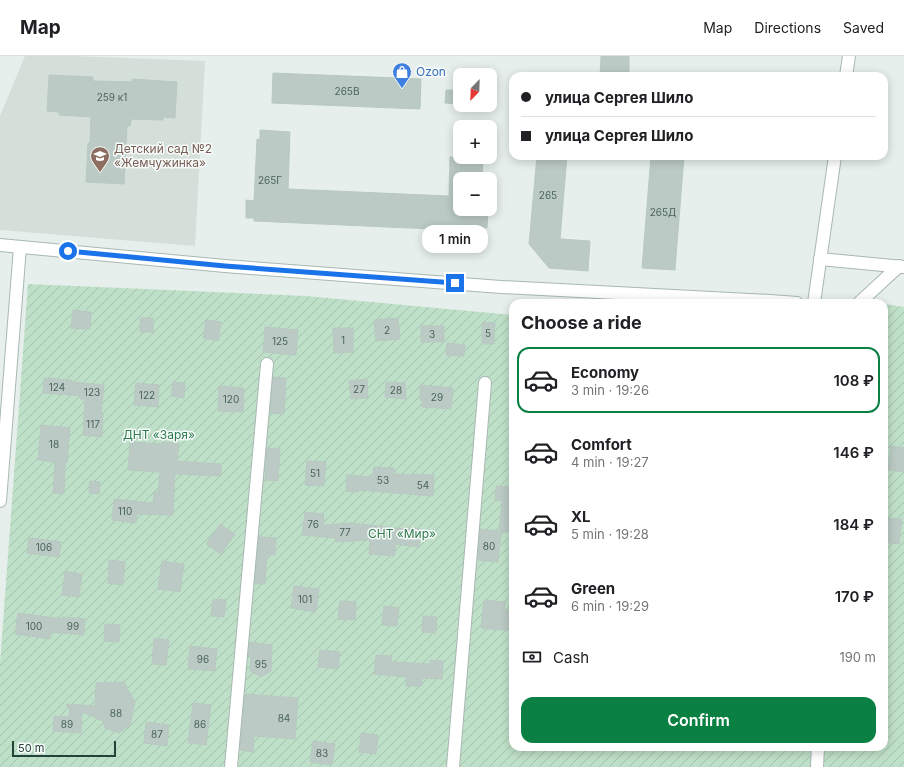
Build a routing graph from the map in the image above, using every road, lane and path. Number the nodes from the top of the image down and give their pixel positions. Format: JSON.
{"nodes":[{"id":1,"x":849,"y":56,"type":"edge"},
{"id":2,"x":847,"y":72,"type":"edge"},
{"id":3,"x":833,"y":160,"type":"edge"},
{"id":4,"x":0,"y":245,"type":"edge"},
{"id":5,"x":20,"y":247,"type":"junction"},
{"id":6,"x":820,"y":259,"type":"junction"},
{"id":7,"x":902,"y":267,"type":"edge"},
{"id":8,"x":732,"y":299,"type":"edge"},
{"id":9,"x":815,"y":299,"type":"edge"},
{"id":10,"x":864,"y":299,"type":"edge"},
{"id":11,"x":266,"y":364,"type":"dead end"},
{"id":12,"x":484,"y":383,"type":"dead end"},
{"id":13,"x":0,"y":501,"type":"edge"},
{"id":14,"x":818,"y":751,"type":"edge"},
{"id":15,"x":231,"y":767,"type":"edge"},
{"id":16,"x":453,"y":767,"type":"edge"},
{"id":17,"x":817,"y":767,"type":"edge"}],
"edges":[{"from":1,"to":2,"type":"street"},
{"from":3,"to":6,"type":"street"},
{"from":4,"to":5,"type":"street"},
{"from":5,"to":8,"type":"street"},
{"from":5,"to":13,"type":"street"},
{"from":6,"to":7,"type":"street"},
{"from":6,"to":9,"type":"street"},
{"from":7,"to":10,"type":"street"},
{"from":11,"to":15,"type":"street"},
{"from":12,"to":16,"type":"street"},
{"from":14,"to":17,"type":"street"}]}
